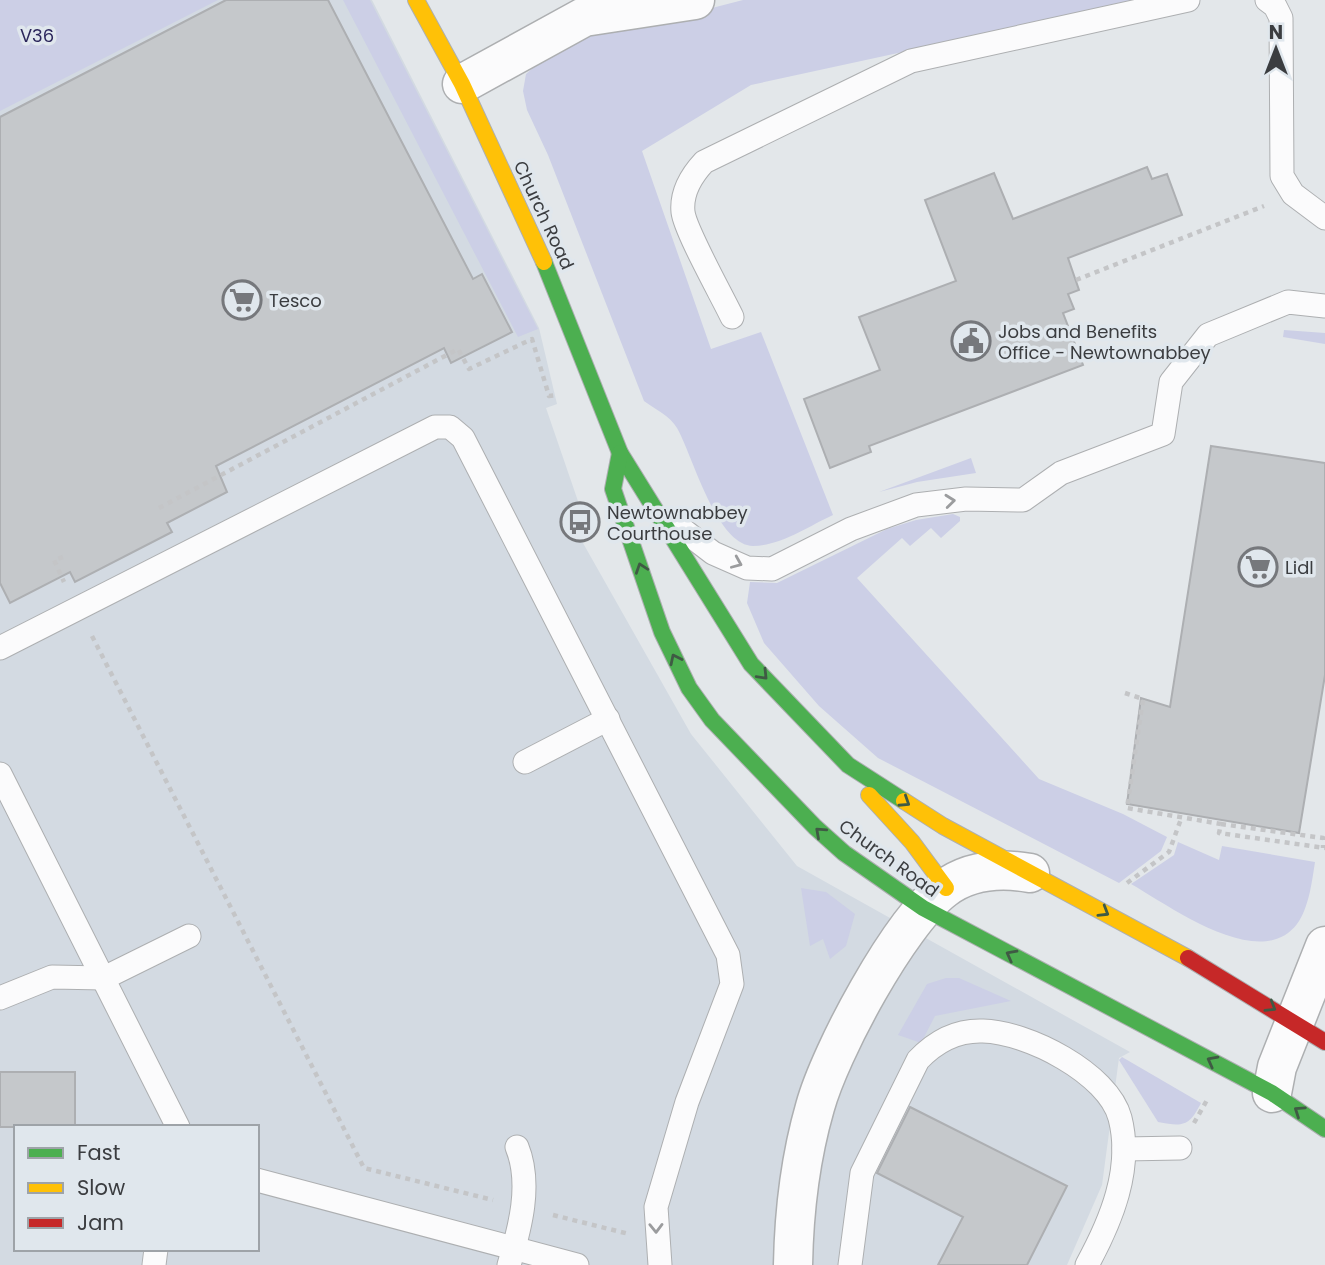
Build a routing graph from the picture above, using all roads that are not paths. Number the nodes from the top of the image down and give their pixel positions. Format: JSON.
{"nodes":[{"id":1,"x":416,"y":0,"type":"edge"},
{"id":2,"x":695,"y":0,"type":"edge"},
{"id":3,"x":1188,"y":0,"type":"edge"},
{"id":4,"x":1267,"y":0,"type":"edge"},
{"id":5,"x":462,"y":84,"type":"junction"},
{"id":6,"x":1325,"y":218,"type":"edge"},
{"id":7,"x":1325,"y":306,"type":"edge"},
{"id":8,"x":732,"y":317,"type":"dead end"},
{"id":9,"x":620,"y":453,"type":"junction"},
{"id":10,"x":660,"y":513,"type":"junction"},
{"id":11,"x":0,"y":648,"type":"edge"},
{"id":12,"x":608,"y":719,"type":"junction"},
{"id":13,"x":525,"y":762,"type":"dead end"},
{"id":14,"x":848,"y":765,"type":"junction"},
{"id":15,"x":0,"y":774,"type":"edge"},
{"id":16,"x":1030,"y":873,"type":"junction"},
{"id":17,"x":934,"y":898,"type":"junction"},
{"id":18,"x":189,"y":936,"type":"dead end"},
{"id":19,"x":1325,"y":946,"type":"edge"},
{"id":20,"x":104,"y":978,"type":"junction"},
{"id":21,"x":0,"y":998,"type":"edge"},
{"id":22,"x":1310,"y":1032,"type":"edge"},
{"id":23,"x":1272,"y":1093,"type":"junction"},
{"id":24,"x":177,"y":1125,"type":"edge"},
{"id":25,"x":1325,"y":1129,"type":"edge"},
{"id":26,"x":517,"y":1147,"type":"dead end"},
{"id":27,"x":1180,"y":1148,"type":"road end"},
{"id":28,"x":1124,"y":1149,"type":"junction"},
{"id":29,"x":259,"y":1181,"type":"edge"},
{"id":30,"x":512,"y":1256,"type":"edge"},
{"id":31,"x":577,"y":1265,"type":"edge"},
{"id":32,"x":660,"y":1265,"type":"edge"},
{"id":33,"x":793,"y":1265,"type":"edge"},
{"id":34,"x":850,"y":1265,"type":"edge"},
{"id":35,"x":1087,"y":1265,"type":"edge"}],
"edges":[{"from":1,"to":5,"type":"street","name":"Church Road"},
{"from":2,"to":5,"type":"street"},
{"from":3,"to":8,"type":"lane"},
{"from":4,"to":6,"type":"lane"},
{"from":5,"to":9,"type":"street","name":"Church Road"},
{"from":10,"to":7,"type":"lane","one_way":true},
{"from":9,"to":10,"type":"street","name":"Church Road"},
{"from":17,"to":9,"type":"street","name":"Church Road","one_way":true},
{"from":10,"to":14,"type":"street","name":"Church Road","one_way":true},
{"from":11,"to":12,"type":"lane"},
{"from":12,"to":13,"type":"lane"},
{"from":12,"to":32,"type":"lane","one_way":true},
{"from":14,"to":16,"type":"street","name":"Church Road","one_way":true},
{"from":14,"to":17,"type":"street"},
{"from":15,"to":20,"type":"lane"},
{"from":16,"to":17,"type":"street"},
{"from":16,"to":22,"type":"street","name":"Church Road","one_way":true},
{"from":23,"to":17,"type":"street","name":"Church Road","one_way":true},
{"from":17,"to":33,"type":"street"},
{"from":18,"to":20,"type":"lane"},
{"from":19,"to":22,"type":"street"},
{"from":20,"to":21,"type":"lane"},
{"from":20,"to":24,"type":"lane"},
{"from":22,"to":23,"type":"street"},
{"from":25,"to":23,"type":"street","name":"Church Road","one_way":true},
{"from":26,"to":30,"type":"lane"},
{"from":27,"to":28,"type":"lane"},
{"from":28,"to":34,"type":"lane"},
{"from":28,"to":35,"type":"lane"},
{"from":29,"to":30,"type":"lane"},
{"from":30,"to":31,"type":"lane"}]}
